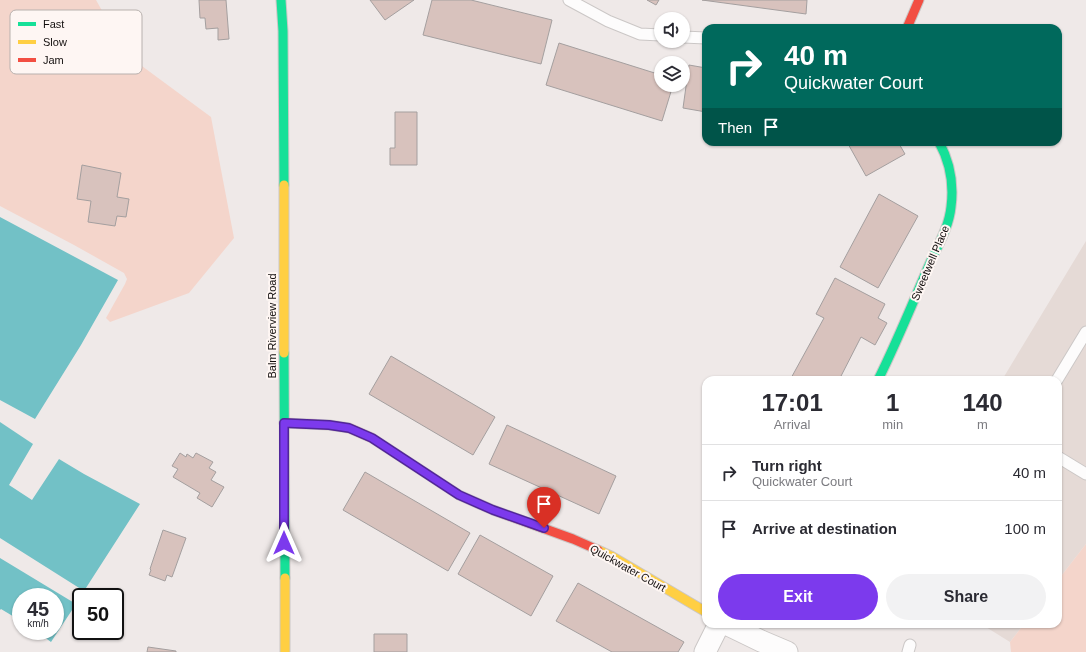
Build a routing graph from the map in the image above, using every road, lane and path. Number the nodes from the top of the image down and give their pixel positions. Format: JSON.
{"nodes":[{"id":1,"x":281,"y":0,"type":"edge"},
{"id":2,"x":569,"y":0,"type":"edge"},
{"id":3,"x":919,"y":0,"type":"edge"},
{"id":4,"x":909,"y":24,"type":"edge"},
{"id":5,"x":654,"y":35,"type":"edge"},
{"id":6,"x":690,"y":37,"type":"edge"},
{"id":7,"x":702,"y":38,"type":"edge"},
{"id":8,"x":941,"y":146,"type":"edge"},
{"id":9,"x":1086,"y":332,"type":"edge"},
{"id":10,"x":880,"y":376,"type":"edge"},
{"id":11,"x":1059,"y":376,"type":"edge"},
{"id":12,"x":284,"y":423,"type":"junction"},
{"id":13,"x":1062,"y":459,"type":"edge"},
{"id":14,"x":1086,"y":474,"type":"edge"},
{"id":15,"x":702,"y":610,"type":"edge"},
{"id":16,"x":717,"y":628,"type":"edge"},
{"id":17,"x":734,"y":628,"type":"edge"},
{"id":18,"x":285,"y":652,"type":"edge"},
{"id":19,"x":705,"y":652,"type":"edge"},
{"id":20,"x":786,"y":652,"type":"edge"}],
"edges":[{"from":1,"to":12,"type":"street","name":"Balm Riverview Road"},
{"from":2,"to":5,"type":"lane"},
{"from":3,"to":4,"type":"street"},
{"from":6,"to":7,"type":"lane"},
{"from":8,"to":10,"type":"street","name":"Sweetwell Place"},
{"from":9,"to":11,"type":"lane"},
{"from":12,"to":15,"type":"street","name":"Quickwater Court"},
{"from":12,"to":18,"type":"street","name":"Balm Riverview Road"},
{"from":13,"to":14,"type":"lane"},
{"from":16,"to":19,"type":"street"},
{"from":17,"to":20,"type":"street"}]}
